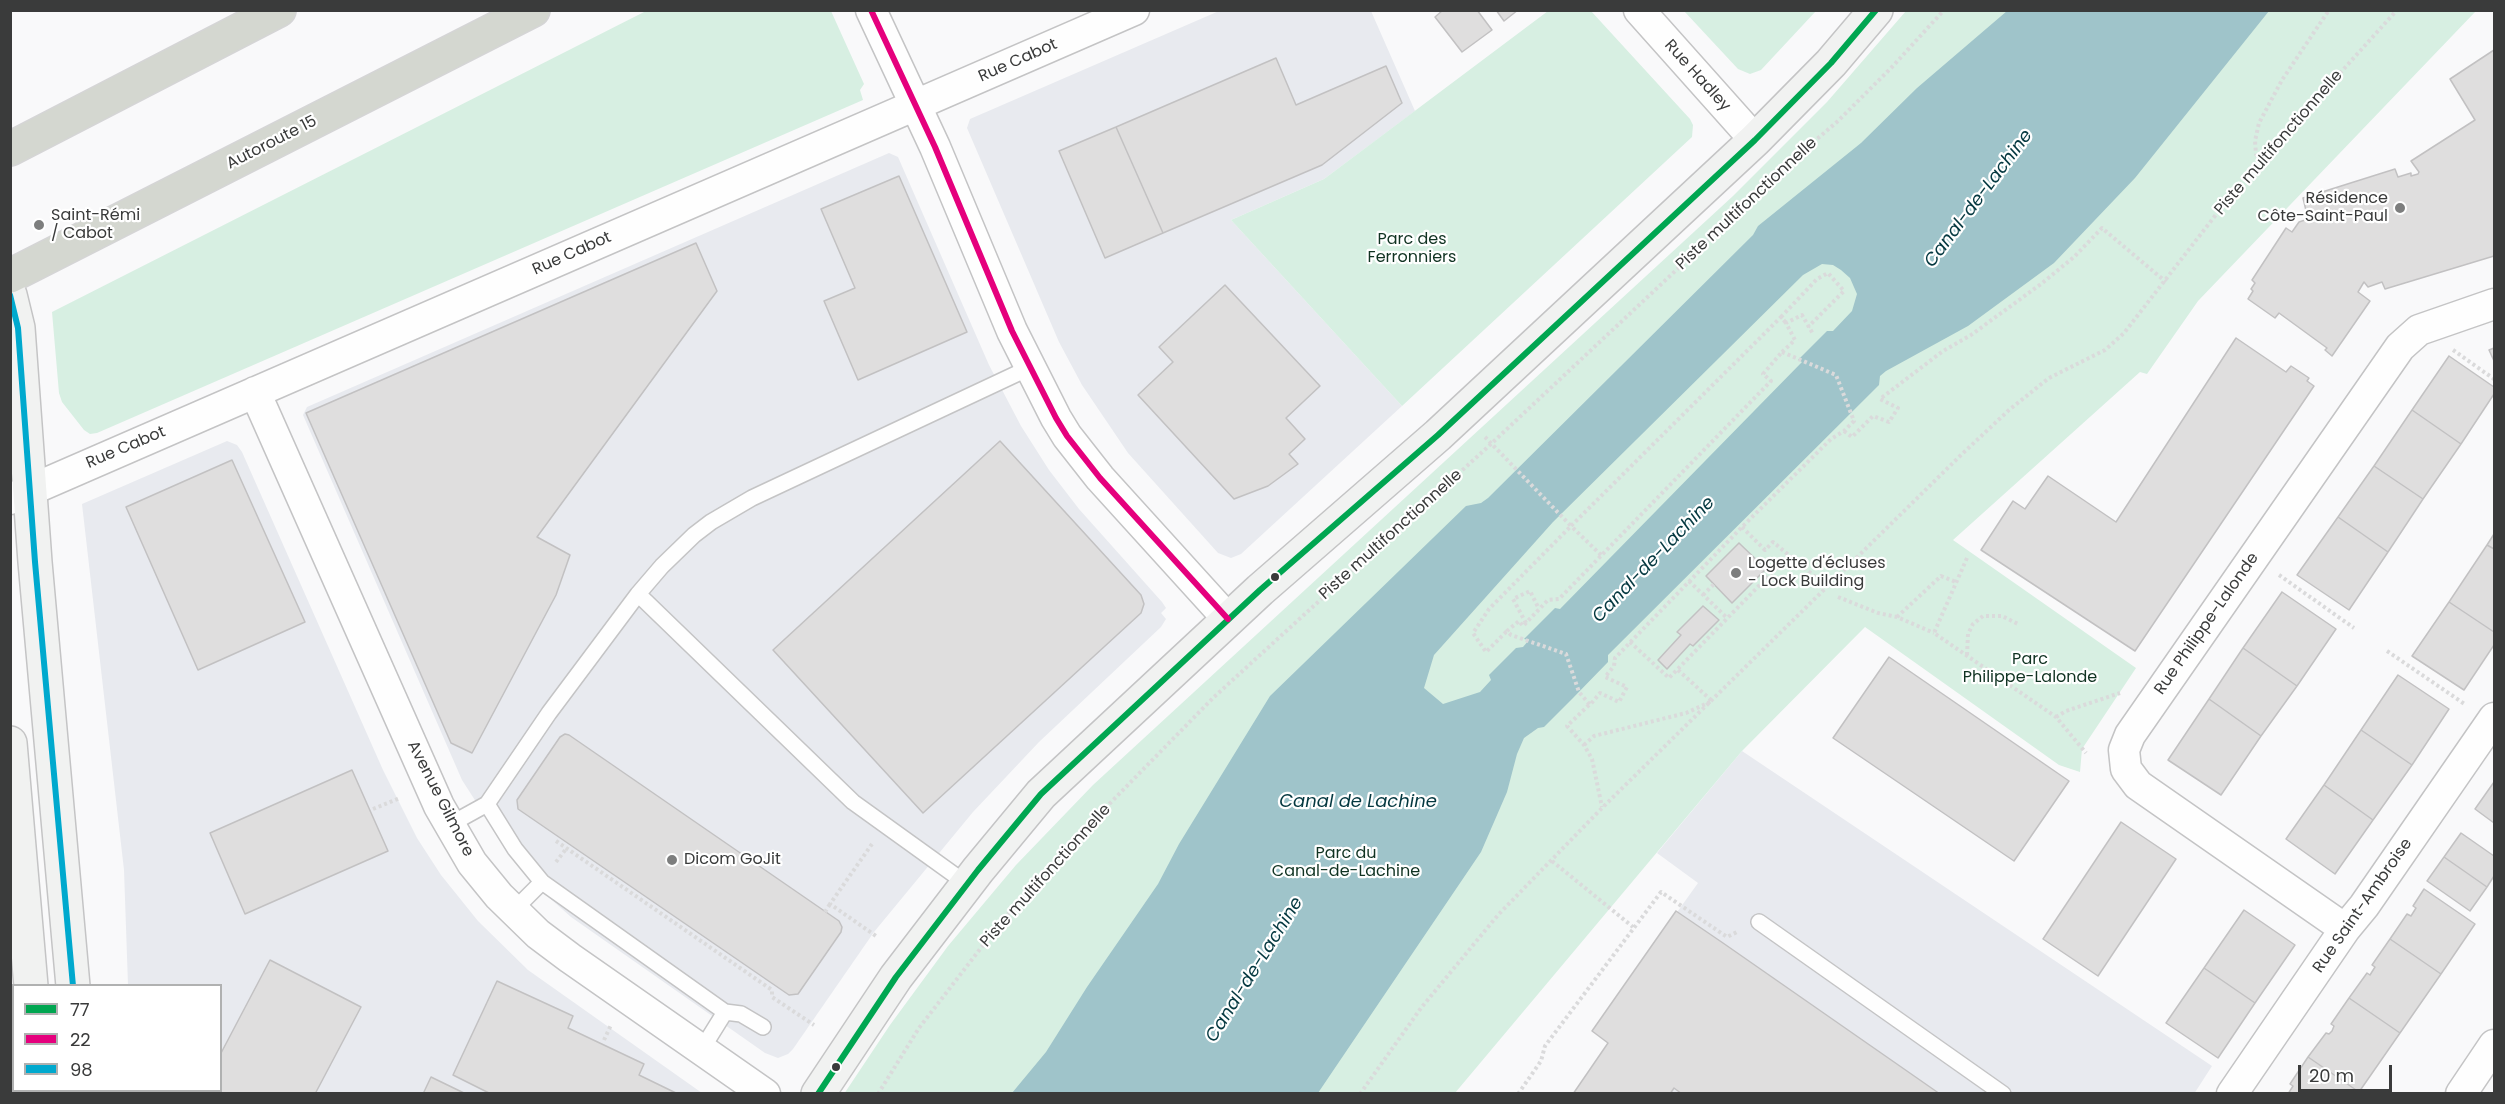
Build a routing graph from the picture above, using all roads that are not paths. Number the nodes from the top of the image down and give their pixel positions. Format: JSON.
{"nodes":[{"id":1,"x":279,"y":10,"type":"edge"},
{"id":2,"x":533,"y":10,"type":"edge"},
{"id":3,"x":871,"y":10,"type":"edge"},
{"id":4,"x":1134,"y":10,"type":"edge"},
{"id":5,"x":1639,"y":10,"type":"edge"},
{"id":6,"x":1875,"y":10,"type":"edge"},
{"id":7,"x":915,"y":105,"type":"junction"},
{"id":8,"x":1755,"y":141,"type":"junction"},
{"id":9,"x":10,"y":149,"type":"edge"},
{"id":10,"x":10,"y":276,"type":"edge"},
{"id":11,"x":10,"y":295,"type":"edge"},
{"id":12,"x":2494,"y":304,"type":"edge"},
{"id":13,"x":1029,"y":368,"type":"junction"},
{"id":14,"x":255,"y":392,"type":"junction"},
{"id":15,"x":21,"y":494,"type":"edge"},
{"id":16,"x":638,"y":594,"type":"junction"},
{"id":17,"x":1228,"y":619,"type":"junction"},
{"id":18,"x":2482,"y":713,"type":"edge"},
{"id":19,"x":10,"y":743,"type":"edge"},
{"id":20,"x":487,"y":804,"type":"junction"},
{"id":21,"x":449,"y":825,"type":"junction"},
{"id":22,"x":542,"y":882,"type":"junction"},
{"id":23,"x":967,"y":884,"type":"junction"},
{"id":24,"x":513,"y":911,"type":"junction"},
{"id":25,"x":1759,"y":922,"type":"dead end"},
{"id":26,"x":2345,"y":929,"type":"junction"},
{"id":27,"x":31,"y":984,"type":"edge"},
{"id":28,"x":74,"y":984,"type":"edge"},
{"id":29,"x":725,"y":1012,"type":"junction"},
{"id":30,"x":763,"y":1027,"type":"dead end"},
{"id":31,"x":2494,"y":1045,"type":"edge"},
{"id":32,"x":702,"y":1049,"type":"junction"},
{"id":33,"x":765,"y":1094,"type":"edge"},
{"id":34,"x":818,"y":1094,"type":"edge"},
{"id":35,"x":2003,"y":1094,"type":"edge"},
{"id":36,"x":2232,"y":1094,"type":"edge"},
{"id":37,"x":2461,"y":1094,"type":"edge"}],
"edges":[{"from":1,"to":9,"type":"highway"},
{"from":2,"to":10,"type":"highway","name":"Autoroute 15"},
{"from":3,"to":7,"type":"street"},
{"from":4,"to":7,"type":"street","name":"Rue Cabot"},
{"from":5,"to":8,"type":"street","name":"Rue Hadley"},
{"from":6,"to":8,"type":"main road"},
{"from":7,"to":13,"type":"street"},
{"from":7,"to":14,"type":"street","name":"Rue Cabot"},
{"from":8,"to":17,"type":"main road"},
{"from":11,"to":15,"type":"main road"},
{"from":12,"to":26,"type":"street","name":"Rue Philippe-Lalonde"},
{"from":13,"to":16,"type":"lane"},
{"from":13,"to":17,"type":"street"},
{"from":14,"to":15,"type":"street","name":"Rue Cabot"},
{"from":14,"to":21,"type":"street","name":"Avenue Gilmore"},
{"from":15,"to":28,"type":"main road"},
{"from":16,"to":20,"type":"lane"},
{"from":16,"to":23,"type":"lane"},
{"from":17,"to":23,"type":"main road"},
{"from":18,"to":26,"type":"street","name":"Rue Saint-Ambroise"},
{"from":19,"to":27,"type":"main road"},
{"from":20,"to":21,"type":"lane"},
{"from":20,"to":22,"type":"lane"},
{"from":21,"to":24,"type":"street","name":"Avenue Gilmore"},
{"from":22,"to":24,"type":"lane"},
{"from":22,"to":29,"type":"lane"},
{"from":23,"to":34,"type":"main road"},
{"from":24,"to":32,"type":"street","name":"Avenue Gilmore"},
{"from":25,"to":35,"type":"lane"},
{"from":26,"to":36,"type":"street","name":"Rue Saint-Ambroise"},
{"from":29,"to":30,"type":"lane"},
{"from":29,"to":32,"type":"lane"},
{"from":31,"to":37,"type":"street"},
{"from":32,"to":33,"type":"street","name":"Avenue Gilmore"}]}
